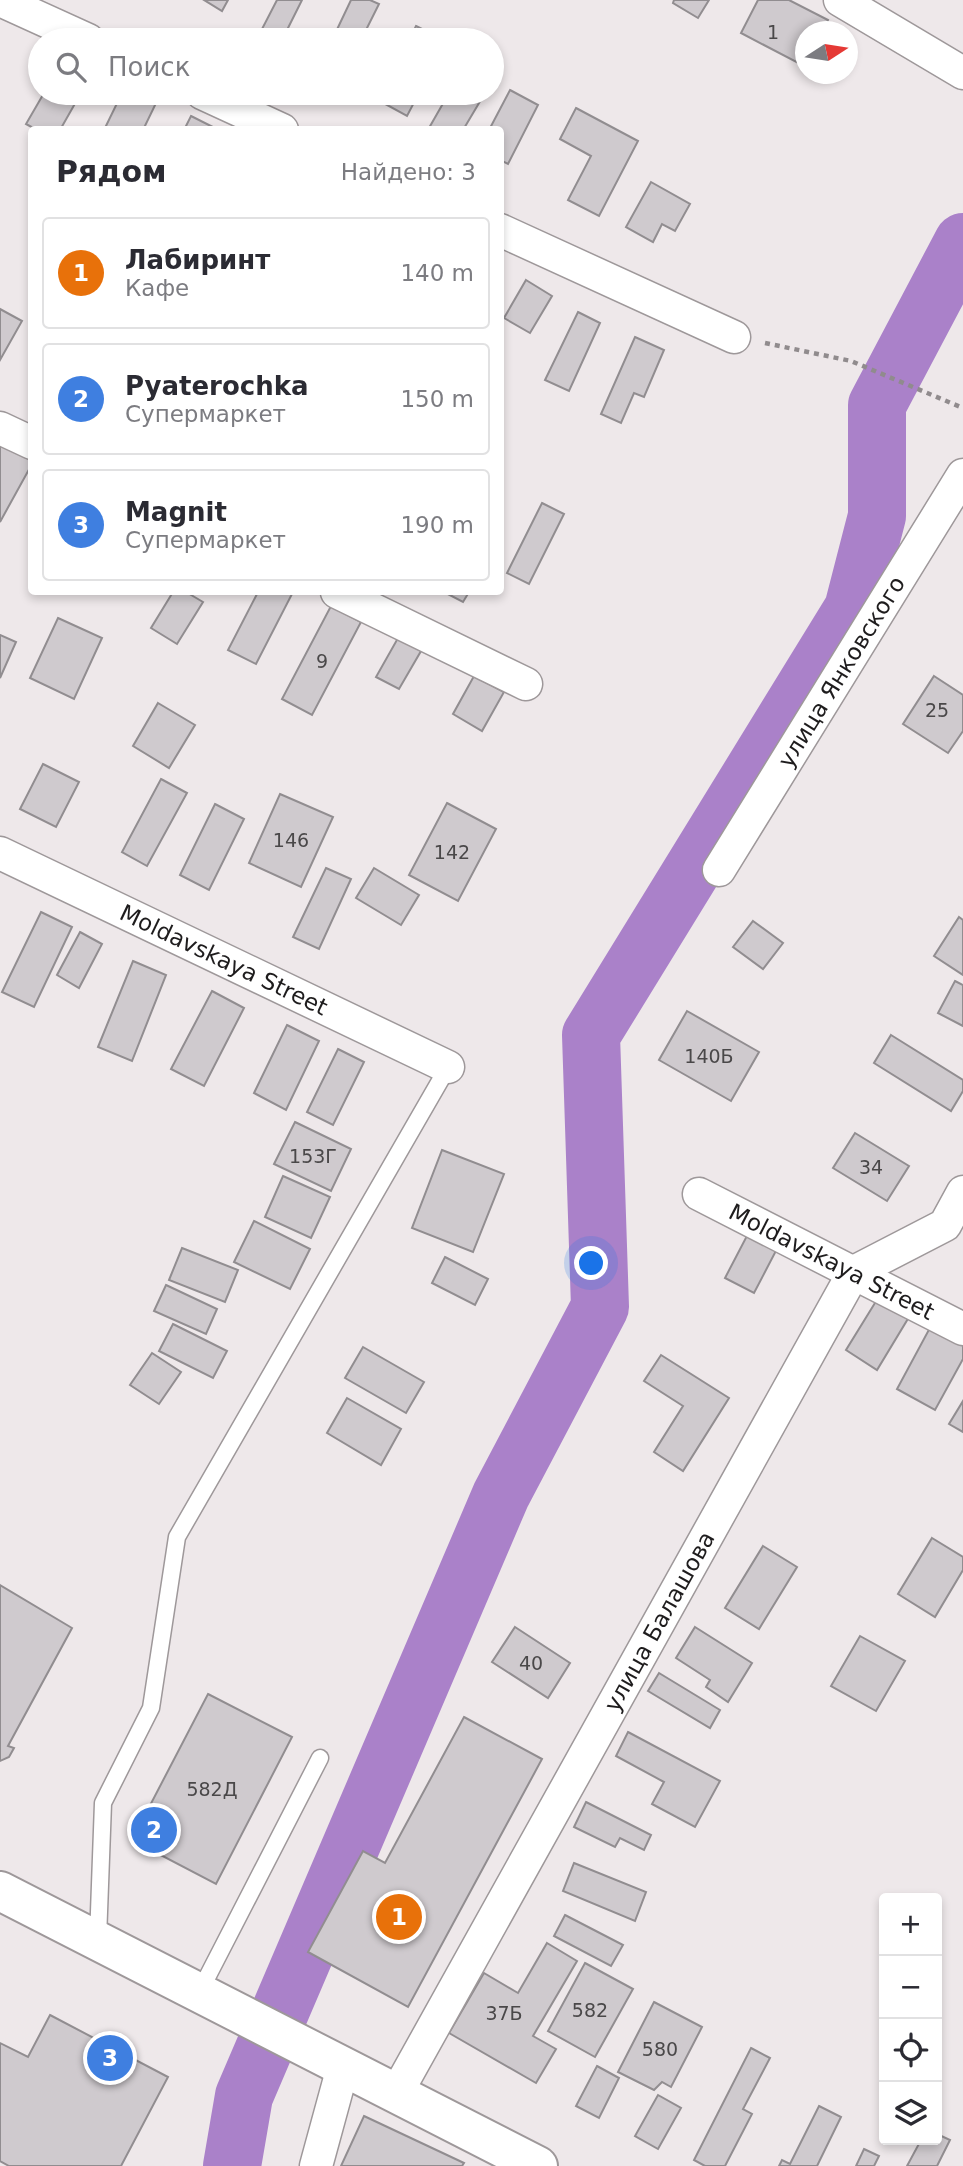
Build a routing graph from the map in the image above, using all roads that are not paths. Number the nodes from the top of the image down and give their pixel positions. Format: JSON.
{"nodes":[{"id":1,"x":0,"y":0,"type":"edge"},
{"id":2,"x":840,"y":0,"type":"edge"},
{"id":3,"x":62,"y":28,"type":"edge"},
{"id":4,"x":963,"y":73,"type":"edge"},
{"id":5,"x":228,"y":105,"type":"edge"},
{"id":6,"x":273,"y":126,"type":"edge"},
{"id":7,"x":504,"y":232,"type":"edge"},
{"id":8,"x":734,"y":337,"type":"road end"},
{"id":9,"x":0,"y":428,"type":"edge"},
{"id":10,"x":28,"y":441,"type":"edge"},
{"id":11,"x":963,"y":475,"type":"edge"},
{"id":12,"x":343,"y":595,"type":"edge"},
{"id":13,"x":526,"y":684,"type":"dead end"},
{"id":14,"x":0,"y":852,"type":"edge"},
{"id":15,"x":719,"y":870,"type":"dead end"},
{"id":16,"x":448,"y":1067,"type":"joint"},
{"id":17,"x":963,"y":1192,"type":"edge"},
{"id":18,"x":699,"y":1194,"type":"dead end"},
{"id":19,"x":854,"y":1272,"type":"junction"},
{"id":20,"x":963,"y":1329,"type":"edge"},
{"id":21,"x":320,"y":1758,"type":"dead end"},
{"id":22,"x":0,"y":1891,"type":"edge"},
{"id":23,"x":98,"y":1941,"type":"junction"},
{"id":24,"x":208,"y":1997,"type":"junction"},
{"id":25,"x":330,"y":2061,"type":"junction"},
{"id":26,"x":396,"y":2094,"type":"junction"},
{"id":27,"x":316,"y":2166,"type":"edge"},
{"id":28,"x":538,"y":2166,"type":"edge"}],
"edges":[{"from":1,"to":3,"type":"street"},
{"from":2,"to":4,"type":"street"},
{"from":5,"to":6,"type":"street"},
{"from":7,"to":8,"type":"street"},
{"from":9,"to":10,"type":"street"},
{"from":11,"to":15,"type":"street","name":"улица Янковского"},
{"from":12,"to":13,"type":"street"},
{"from":14,"to":16,"type":"street","name":"Moldavskaya Street"},
{"from":16,"to":23,"type":"lane"},
{"from":17,"to":19,"type":"street"},
{"from":18,"to":19,"type":"street","name":"Moldavskaya Street"},
{"from":19,"to":20,"type":"street","name":"Moldavskaya Street"},
{"from":19,"to":26,"type":"street","name":"улица Балашова"},
{"from":21,"to":24,"type":"lane"},
{"from":22,"to":23,"type":"main road"},
{"from":23,"to":24,"type":"main road"},
{"from":24,"to":25,"type":"main road"},
{"from":25,"to":26,"type":"main road"},
{"from":25,"to":27,"type":"street"},
{"from":26,"to":28,"type":"main road"}]}
